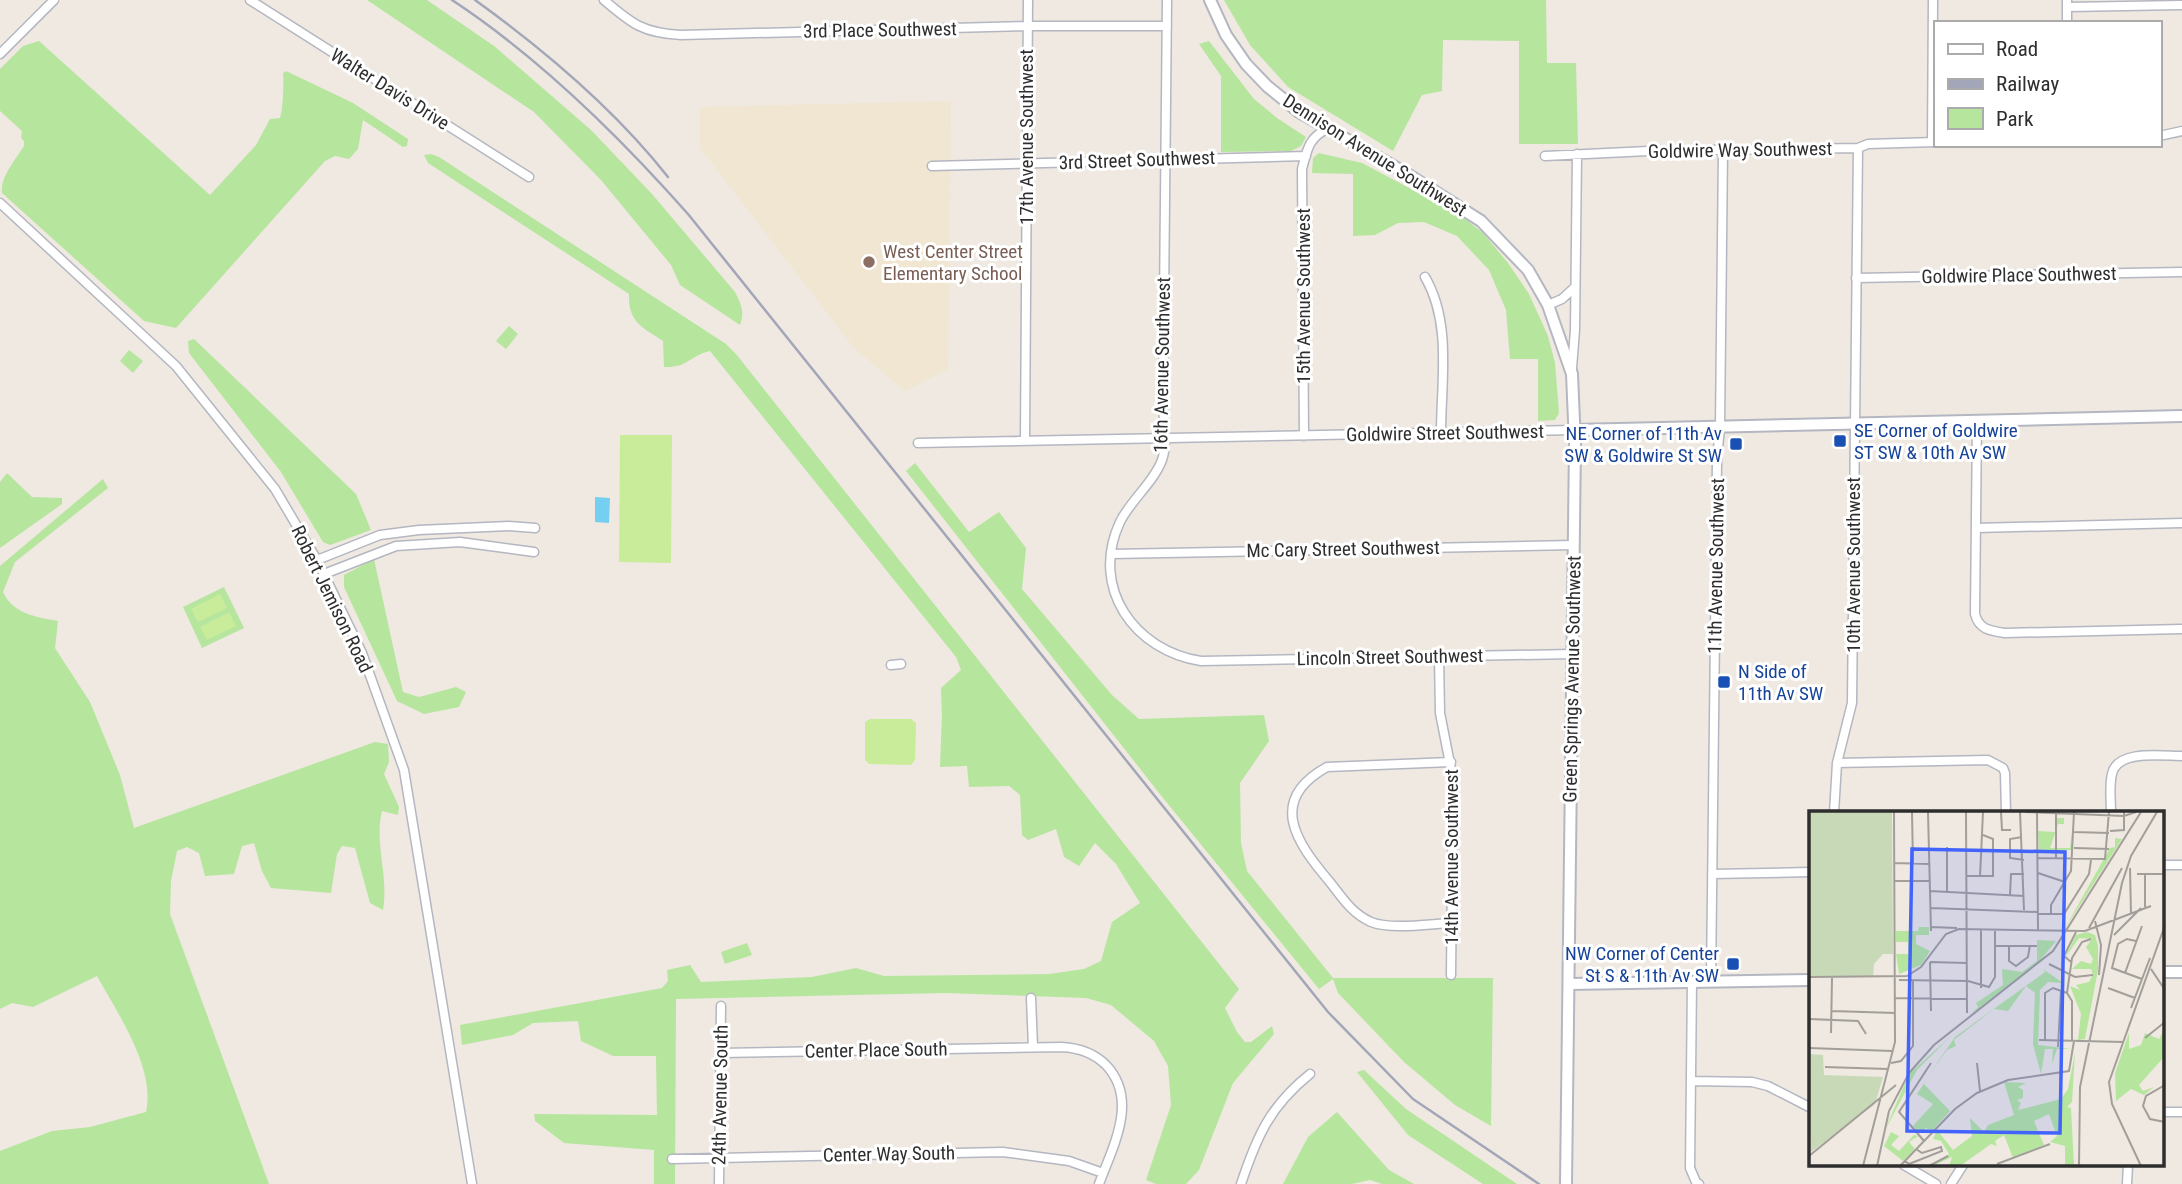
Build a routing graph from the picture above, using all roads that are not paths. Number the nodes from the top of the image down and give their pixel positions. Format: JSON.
{"nodes":[{"id":1,"x":54,"y":0,"type":"edge"},
{"id":2,"x":250,"y":0,"type":"edge"},
{"id":3,"x":604,"y":0,"type":"edge"},
{"id":4,"x":1028,"y":0,"type":"edge"},
{"id":5,"x":1167,"y":0,"type":"edge"},
{"id":6,"x":1210,"y":0,"type":"edge"},
{"id":7,"x":1933,"y":0,"type":"edge"},
{"id":8,"x":2067,"y":3,"type":"edge"},
{"id":9,"x":2182,"y":5,"type":"edge"},
{"id":10,"x":2067,"y":21,"type":"edge"},
{"id":11,"x":1028,"y":26,"type":"junction"},
{"id":12,"x":1167,"y":26,"type":"junction"},
{"id":13,"x":0,"y":54,"type":"edge"},
{"id":14,"x":1327,"y":129,"type":"junction"},
{"id":15,"x":2182,"y":131,"type":"edge"},
{"id":16,"x":2161,"y":136,"type":"edge"},
{"id":17,"x":1934,"y":142,"type":"edge"},
{"id":18,"x":1858,"y":148,"type":"junction"},
{"id":19,"x":1723,"y":150,"type":"junction"},
{"id":20,"x":1577,"y":154,"type":"junction"},
{"id":21,"x":1306,"y":156,"type":"junction"},
{"id":22,"x":1545,"y":156,"type":"dead end"},
{"id":23,"x":1164,"y":160,"type":"junction"},
{"id":24,"x":1027,"y":163,"type":"junction"},
{"id":25,"x":932,"y":166,"type":"dead end"},
{"id":26,"x":529,"y":177,"type":"dead end"},
{"id":27,"x":0,"y":203,"type":"edge"},
{"id":28,"x":2182,"y":272,"type":"edge"},
{"id":29,"x":1425,"y":277,"type":"dead end"},
{"id":30,"x":1856,"y":278,"type":"junction"},
{"id":31,"x":1575,"y":287,"type":"junction"},
{"id":32,"x":1548,"y":305,"type":"junction"},
{"id":33,"x":1572,"y":374,"type":"junction"},
{"id":34,"x":2182,"y":416,"type":"edge"},
{"id":35,"x":1977,"y":421,"type":"junction"},
{"id":36,"x":1854,"y":423,"type":"junction"},
{"id":37,"x":1720,"y":427,"type":"junction"},
{"id":38,"x":1575,"y":430,"type":"junction"},
{"id":39,"x":1441,"y":433,"type":"junction"},
{"id":40,"x":1304,"y":436,"type":"junction"},
{"id":41,"x":1164,"y":439,"type":"junction"},
{"id":42,"x":1025,"y":441,"type":"junction"},
{"id":43,"x":918,"y":443,"type":"dead end"},
{"id":44,"x":2182,"y":523,"type":"edge"},
{"id":45,"x":535,"y":528,"type":"dead end"},
{"id":46,"x":1976,"y":528,"type":"junction"},
{"id":47,"x":1574,"y":545,"type":"junction"},
{"id":48,"x":534,"y":552,"type":"dead end"},
{"id":49,"x":1112,"y":554,"type":"junction"},
{"id":50,"x":317,"y":560,"type":"junction"},
{"id":51,"x":324,"y":574,"type":"junction"},
{"id":52,"x":2182,"y":629,"type":"edge"},
{"id":53,"x":1572,"y":654,"type":"junction"},
{"id":54,"x":1439,"y":657,"type":"junction"},
{"id":55,"x":1208,"y":661,"type":"joint"},
{"id":56,"x":2182,"y":756,"type":"edge"},
{"id":57,"x":1451,"y":762,"type":"junction"},
{"id":58,"x":1837,"y":763,"type":"junction"},
{"id":59,"x":1834,"y":811,"type":"edge"},
{"id":60,"x":2006,"y":811,"type":"edge"},
{"id":61,"x":2111,"y":811,"type":"edge"},
{"id":62,"x":2164,"y":865,"type":"edge"},
{"id":63,"x":2182,"y":865,"type":"edge"},
{"id":64,"x":1809,"y":872,"type":"edge"},
{"id":65,"x":1712,"y":874,"type":"junction"},
{"id":66,"x":1451,"y":923,"type":"junction"},
{"id":67,"x":2164,"y":972,"type":"edge"},
{"id":68,"x":2182,"y":972,"type":"edge"},
{"id":69,"x":1451,"y":975,"type":"dead end"},
{"id":70,"x":1809,"y":980,"type":"edge"},
{"id":71,"x":1692,"y":981,"type":"junction"},
{"id":72,"x":1711,"y":981,"type":"junction"},
{"id":73,"x":1569,"y":984,"type":"junction"},
{"id":74,"x":1031,"y":998,"type":"dead end"},
{"id":75,"x":721,"y":1006,"type":"dead end"},
{"id":76,"x":1032,"y":1047,"type":"junction"},
{"id":77,"x":720,"y":1054,"type":"junction"},
{"id":78,"x":1310,"y":1074,"type":"dead end"},
{"id":79,"x":1691,"y":1081,"type":"junction"},
{"id":80,"x":1809,"y":1107,"type":"edge"},
{"id":81,"x":2164,"y":1111,"type":"edge"},
{"id":82,"x":2182,"y":1112,"type":"edge"},
{"id":83,"x":719,"y":1157,"type":"junction"},
{"id":84,"x":671,"y":1158,"type":"dead end"},
{"id":85,"x":1907,"y":1166,"type":"edge"},
{"id":86,"x":1962,"y":1166,"type":"edge"},
{"id":87,"x":2128,"y":1166,"type":"edge"},
{"id":88,"x":1103,"y":1173,"type":"junction"},
{"id":89,"x":1566,"y":1183,"type":"edge"},
{"id":90,"x":472,"y":1184,"type":"edge"},
{"id":91,"x":719,"y":1184,"type":"edge"},
{"id":92,"x":1099,"y":1184,"type":"edge"},
{"id":93,"x":1241,"y":1184,"type":"edge"},
{"id":94,"x":1699,"y":1184,"type":"edge"},
{"id":95,"x":1936,"y":1184,"type":"edge"},
{"id":96,"x":1951,"y":1184,"type":"edge"},
{"id":97,"x":2127,"y":1184,"type":"edge"}],
"edges":[{"from":1,"to":13,"type":"street"},
{"from":2,"to":26,"type":"street","name":"Walter Davis Drive"},
{"from":3,"to":11,"type":"street","name":"3rd Place Southwest"},
{"from":4,"to":11,"type":"street","name":"17th Avenue Southwest"},
{"from":5,"to":12,"type":"street","name":"16th Avenue Southwest"},
{"from":6,"to":14,"type":"main road","name":"Dennison Avenue Southwest"},
{"from":7,"to":17,"type":"street"},
{"from":8,"to":9,"type":"street"},
{"from":8,"to":10,"type":"street"},
{"from":11,"to":12,"type":"street","name":"3rd Place Southwest"},
{"from":11,"to":24,"type":"street","name":"17th Avenue Southwest"},
{"from":12,"to":23,"type":"street","name":"16th Avenue Southwest"},
{"from":14,"to":21,"type":"street"},
{"from":14,"to":32,"type":"main road","name":"Dennison Avenue Southwest"},
{"from":15,"to":16,"type":"street"},
{"from":17,"to":18,"type":"street","name":"Goldwire Way Southwest"},
{"from":18,"to":19,"type":"street","name":"Goldwire Way Southwest"},
{"from":18,"to":30,"type":"street","name":"10th Avenue Southwest"},
{"from":19,"to":20,"type":"street","name":"Goldwire Way Southwest"},
{"from":19,"to":37,"type":"street","name":"11th Avenue Southwest"},
{"from":20,"to":22,"type":"street","name":"Goldwire Way Southwest"},
{"from":20,"to":31,"type":"street","name":"Green Springs Avenue Southwest"},
{"from":21,"to":23,"type":"street","name":"3rd Street Southwest"},
{"from":21,"to":40,"type":"street","name":"15th Avenue Southwest"},
{"from":23,"to":24,"type":"street","name":"3rd Street Southwest"},
{"from":23,"to":41,"type":"street","name":"16th Avenue Southwest"},
{"from":24,"to":25,"type":"street","name":"3rd Street Southwest"},
{"from":24,"to":42,"type":"street","name":"17th Avenue Southwest"},
{"from":27,"to":50,"type":"street","name":"Robert Jemison Road"},
{"from":28,"to":30,"type":"street","name":"Goldwire Place Southwest"},
{"from":29,"to":39,"type":"street"},
{"from":30,"to":36,"type":"street","name":"10th Avenue Southwest"},
{"from":31,"to":32,"type":"street"},
{"from":31,"to":33,"type":"street","name":"Green Springs Avenue Southwest"},
{"from":32,"to":33,"type":"main road","name":"Green Springs Avenue Southwest"},
{"from":33,"to":38,"type":"main road","name":"Green Springs Avenue Southwest"},
{"from":34,"to":35,"type":"main road","name":"Goldwire Street Southwest"},
{"from":35,"to":36,"type":"main road","name":"Goldwire Street Southwest"},
{"from":35,"to":46,"type":"street"},
{"from":36,"to":37,"type":"main road","name":"Goldwire Street Southwest"},
{"from":36,"to":58,"type":"street","name":"10th Avenue Southwest"},
{"from":37,"to":38,"type":"main road","name":"Goldwire Street Southwest"},
{"from":37,"to":65,"type":"street","name":"11th Avenue Southwest"},
{"from":38,"to":39,"type":"street","name":"Goldwire Street Southwest"},
{"from":38,"to":47,"type":"main road","name":"Green Springs Avenue Southwest"},
{"from":39,"to":40,"type":"street","name":"Goldwire Street Southwest"},
{"from":40,"to":41,"type":"street","name":"Goldwire Street Southwest"},
{"from":41,"to":42,"type":"street","name":"Goldwire Street Southwest"},
{"from":41,"to":49,"type":"street","name":"16th Avenue Southwest"},
{"from":42,"to":43,"type":"street","name":"Goldwire Street Southwest"},
{"from":44,"to":46,"type":"street"},
{"from":45,"to":50,"type":"street"},
{"from":46,"to":52,"type":"street"},
{"from":47,"to":49,"type":"street","name":"Mc Cary Street Southwest"},
{"from":47,"to":53,"type":"main road","name":"Green Springs Avenue Southwest"},
{"from":48,"to":51,"type":"street"},
{"from":49,"to":55,"type":"street","name":"16th Avenue Southwest"},
{"from":50,"to":51,"type":"street","name":"Robert Jemison Road"},
{"from":51,"to":90,"type":"street","name":"Robert Jemison Road"},
{"from":53,"to":54,"type":"street","name":"Lincoln Street Southwest"},
{"from":53,"to":73,"type":"main road","name":"Green Springs Avenue Southwest"},
{"from":54,"to":55,"type":"street","name":"Lincoln Street Southwest"},
{"from":54,"to":57,"type":"street","name":"14th Avenue Southwest"},
{"from":56,"to":61,"type":"street"},
{"from":57,"to":66,"type":"street","name":"14th Avenue Southwest"},
{"from":57,"to":66,"type":"street"},
{"from":58,"to":59,"type":"street","name":"10th Avenue Southwest"},
{"from":58,"to":60,"type":"street"},
{"from":62,"to":63,"type":"street"},
{"from":64,"to":65,"type":"street"},
{"from":65,"to":72,"type":"street","name":"11th Avenue Southwest"},
{"from":66,"to":69,"type":"street","name":"14th Avenue Southwest"},
{"from":67,"to":68,"type":"main road"},
{"from":70,"to":72,"type":"main road"},
{"from":71,"to":72,"type":"main road"},
{"from":71,"to":73,"type":"main road"},
{"from":71,"to":79,"type":"street"},
{"from":73,"to":89,"type":"main road","name":"Green Springs Avenue Southwest"},
{"from":74,"to":76,"type":"street"},
{"from":75,"to":77,"type":"street","name":"24th Avenue South"},
{"from":76,"to":77,"type":"street","name":"Center Place South"},
{"from":76,"to":88,"type":"street","name":"Center Place South"},
{"from":77,"to":83,"type":"street","name":"24th Avenue South"},
{"from":78,"to":93,"type":"street"},
{"from":79,"to":80,"type":"street"},
{"from":79,"to":94,"type":"street"},
{"from":81,"to":82,"type":"street"},
{"from":83,"to":84,"type":"street","name":"Center Way South"},
{"from":83,"to":88,"type":"street","name":"Center Way South"},
{"from":83,"to":91,"type":"street","name":"24th Avenue South"},
{"from":85,"to":95,"type":"street"},
{"from":86,"to":96,"type":"street"},
{"from":87,"to":97,"type":"street"},
{"from":88,"to":92,"type":"street","name":"Center Place South"}]}
